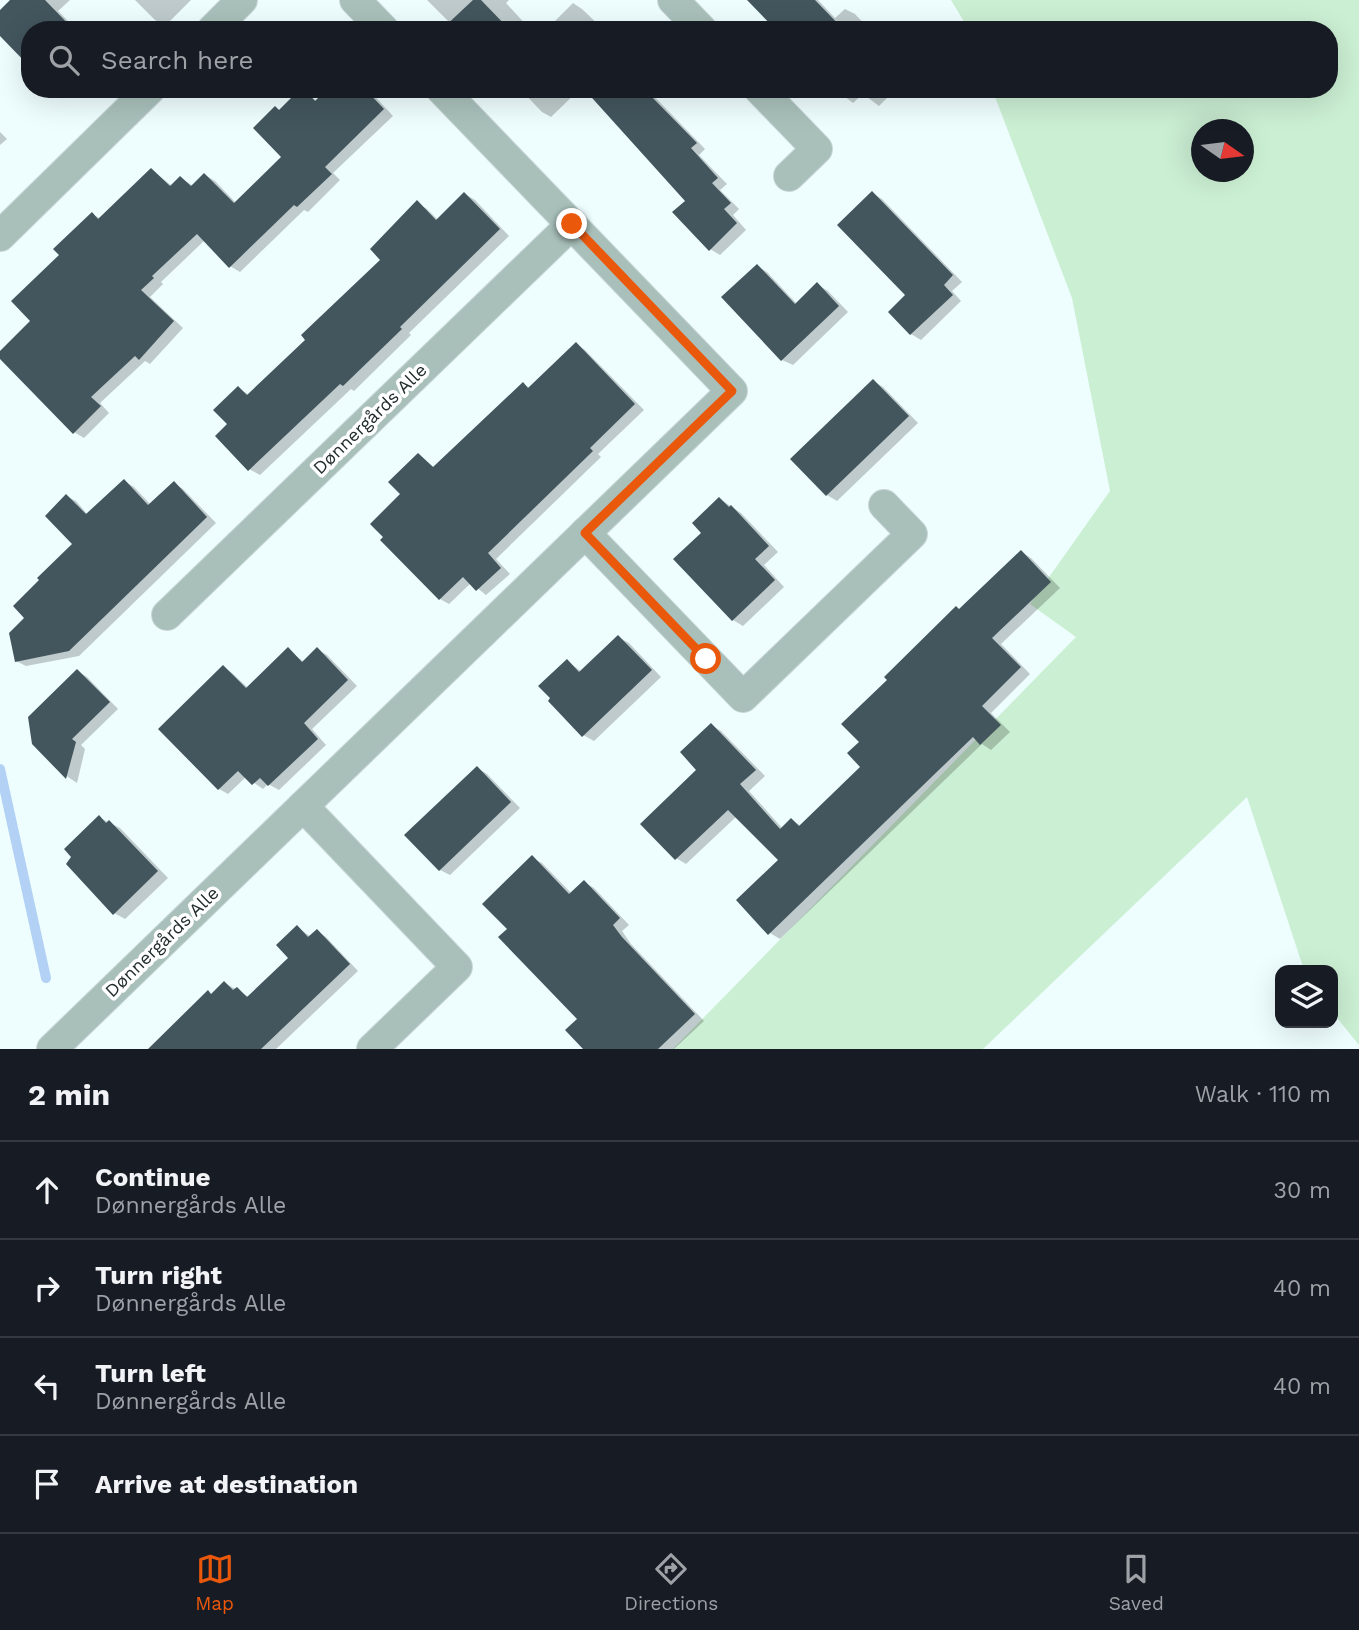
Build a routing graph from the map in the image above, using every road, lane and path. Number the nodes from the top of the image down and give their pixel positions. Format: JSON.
{"nodes":[{"id":1,"x":242,"y":0,"type":"edge"},
{"id":2,"x":355,"y":0,"type":"edge"},
{"id":3,"x":673,"y":0,"type":"edge"},
{"id":4,"x":221,"y":21,"type":"edge"},
{"id":5,"x":375,"y":21,"type":"edge"},
{"id":6,"x":693,"y":21,"type":"edge"},
{"id":7,"x":141,"y":98,"type":"edge"},
{"id":8,"x":450,"y":98,"type":"edge"},
{"id":9,"x":768,"y":98,"type":"edge"},
{"id":10,"x":789,"y":176,"type":"dead end"},
{"id":11,"x":572,"y":224,"type":"junction"},
{"id":12,"x":0,"y":236,"type":"edge"},
{"id":13,"x":884,"y":505,"type":"dead end"},
{"id":14,"x":585,"y":533,"type":"junction"},
{"id":15,"x":167,"y":615,"type":"dead end"},
{"id":16,"x":303,"y":806,"type":"junction"},
{"id":17,"x":51,"y":1049,"type":"edge"},
{"id":18,"x":372,"y":1049,"type":"edge"}],
"edges":[{"from":1,"to":4,"type":"street"},
{"from":2,"to":5,"type":"street"},
{"from":3,"to":6,"type":"street"},
{"from":7,"to":12,"type":"street"},
{"from":8,"to":11,"type":"street","name":"Dønnergårds Alle"},
{"from":9,"to":10,"type":"street"},
{"from":11,"to":14,"type":"street","name":"Dønnergårds Alle"},
{"from":11,"to":15,"type":"street","name":"Dønnergårds Alle"},
{"from":13,"to":14,"type":"street"},
{"from":14,"to":16,"type":"street","name":"Dønnergårds Alle"},
{"from":16,"to":17,"type":"street","name":"Dønnergårds Alle"},
{"from":16,"to":18,"type":"street"}]}
